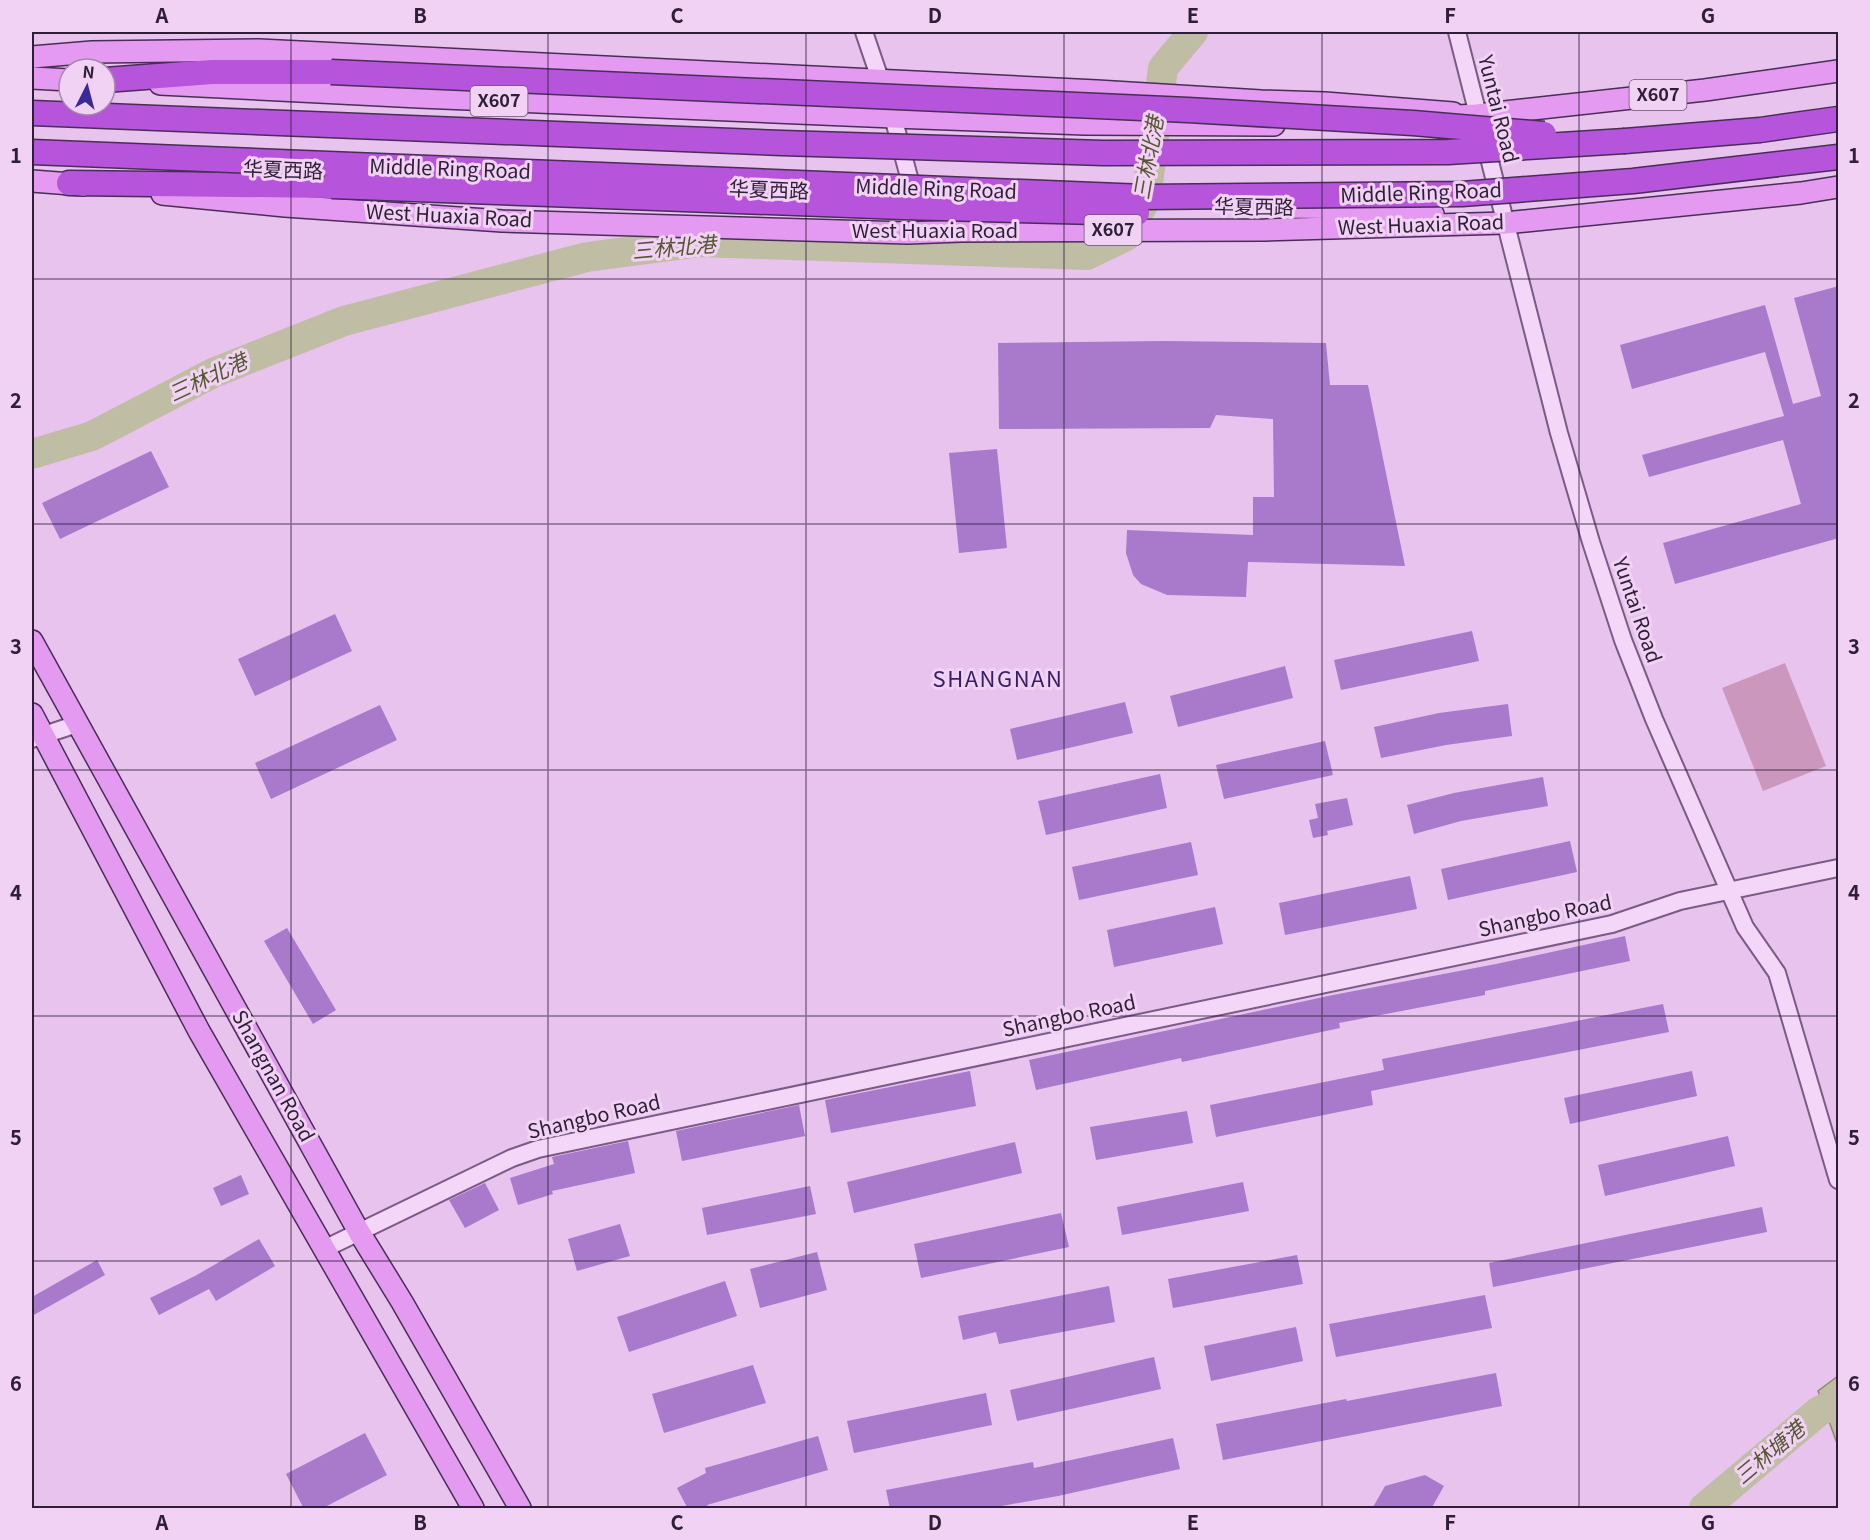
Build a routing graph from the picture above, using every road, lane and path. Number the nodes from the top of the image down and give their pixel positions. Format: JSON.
{"nodes":[{"id":1,"x":864,"y":32,"type":"edge"},
{"id":2,"x":1457,"y":32,"type":"edge"},
{"id":3,"x":32,"y":57,"type":"edge"},
{"id":4,"x":1839,"y":71,"type":"edge"},
{"id":5,"x":32,"y":78,"type":"edge"},
{"id":6,"x":57,"y":79,"type":"edge"},
{"id":7,"x":117,"y":80,"type":"edge"},
{"id":8,"x":881,"y":80,"type":"junction"},
{"id":9,"x":117,"y":82,"type":"edge"},
{"id":10,"x":32,"y":113,"type":"edge"},
{"id":11,"x":1477,"y":115,"type":"junction"},
{"id":12,"x":892,"y":117,"type":"junction"},
{"id":13,"x":1839,"y":118,"type":"edge"},
{"id":14,"x":1624,"y":141,"type":"junction"},
{"id":15,"x":32,"y":152,"type":"edge"},
{"id":16,"x":1839,"y":157,"type":"edge"},
{"id":17,"x":32,"y":159,"type":"edge"},
{"id":18,"x":32,"y":181,"type":"edge"},
{"id":19,"x":69,"y":183,"type":"junction"},
{"id":20,"x":1839,"y":187,"type":"edge"},
{"id":21,"x":1462,"y":194,"type":"junction"},
{"id":22,"x":914,"y":196,"type":"junction"},
{"id":23,"x":1505,"y":223,"type":"junction"},
{"id":24,"x":32,"y":641,"type":"edge"},
{"id":25,"x":32,"y":714,"type":"edge"},
{"id":26,"x":77,"y":724,"type":"junction"},
{"id":27,"x":37,"y":737,"type":"edge"},
{"id":28,"x":1839,"y":868,"type":"edge"},
{"id":29,"x":1729,"y":891,"type":"junction"},
{"id":30,"x":1839,"y":1180,"type":"edge"},
{"id":31,"x":359,"y":1232,"type":"junction"},
{"id":32,"x":324,"y":1249,"type":"junction"},
{"id":33,"x":473,"y":1509,"type":"edge"},
{"id":34,"x":520,"y":1509,"type":"edge"}],
"edges":[{"from":1,"to":8,"type":"street"},
{"from":2,"to":11,"type":"street","name":"Yuntai Road"},
{"from":3,"to":8,"type":"main road"},
{"from":4,"to":11,"type":"main road","number":"X607"},
{"from":5,"to":6,"type":"main road"},
{"from":7,"to":14,"type":"highway","bridge":true},
{"from":8,"to":11,"type":"main road"},
{"from":8,"to":12,"type":"street"},
{"from":9,"to":12,"type":"main road","number":"X607"},
{"from":10,"to":14,"type":"highway","name":"Middle Ring Road","bridge":true},
{"from":11,"to":12,"type":"main road","number":"X607"},
{"from":11,"to":23,"type":"street","name":"Yuntai Road"},
{"from":12,"to":22,"type":"street"},
{"from":13,"to":14,"type":"highway","name":"Middle Ring Road"},
{"from":15,"to":21,"type":"highway","name":"Middle Ring Road","bridge":true},
{"from":16,"to":21,"type":"highway","name":"Middle Ring Road","bridge":true},
{"from":17,"to":22,"type":"main road","name":"华夏西路"},
{"from":18,"to":19,"type":"main road","name":"West Huaxia Road","number":"X607"},
{"from":19,"to":21,"type":"highway","bridge":true},
{"from":19,"to":23,"type":"main road","name":"West Huaxia Road","number":"X607"},
{"from":20,"to":23,"type":"main road","name":"West Huaxia Road","number":"X607"},
{"from":22,"to":23,"type":"main road","name":"华夏西路"},
{"from":23,"to":29,"type":"street","name":"Yuntai Road"},
{"from":24,"to":26,"type":"main road","name":"Shangnan Road"},
{"from":25,"to":27,"type":"main road","name":"Shangnan Road"},
{"from":26,"to":27,"type":"street"},
{"from":26,"to":31,"type":"main road","name":"Shangnan Road"},
{"from":27,"to":32,"type":"main road","name":"Shangnan Road"},
{"from":28,"to":29,"type":"street","name":"Shangbo Road"},
{"from":29,"to":30,"type":"street","name":"Yuntai Road"},
{"from":29,"to":31,"type":"street","name":"Shangbo Road"},
{"from":31,"to":32,"type":"street","name":"Shangbo Road"},
{"from":31,"to":34,"type":"main road","name":"Shangnan Road"},
{"from":32,"to":33,"type":"main road","name":"Shangnan Road"}]}
